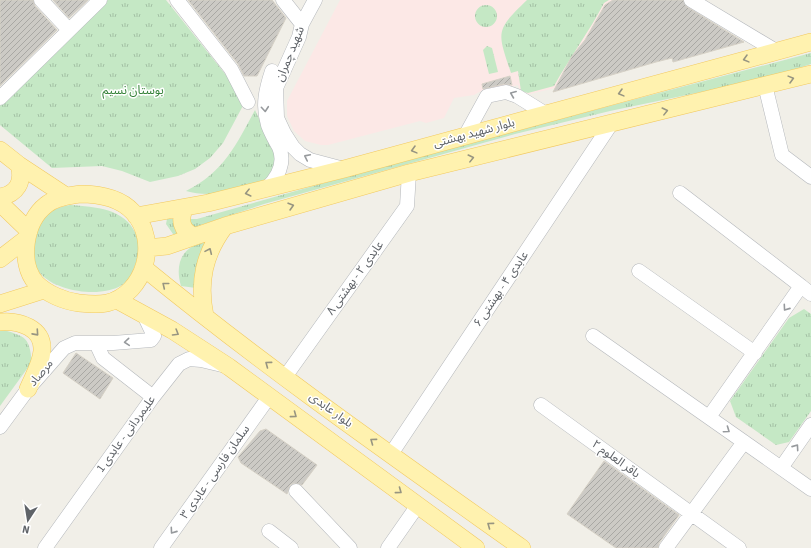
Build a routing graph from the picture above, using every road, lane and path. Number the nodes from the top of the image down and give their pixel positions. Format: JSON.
{"nodes":[{"id":1,"x":41,"y":0,"type":"edge"},
{"id":2,"x":100,"y":0,"type":"edge"},
{"id":3,"x":177,"y":0,"type":"edge"},
{"id":4,"x":283,"y":0,"type":"edge"},
{"id":5,"x":315,"y":0,"type":"edge"},
{"id":6,"x":691,"y":0,"type":"edge"},
{"id":7,"x":302,"y":24,"type":"junction"},
{"id":8,"x":69,"y":30,"type":"junction"},
{"id":9,"x":811,"y":42,"type":"edge"},
{"id":10,"x":776,"y":51,"type":"junction"},
{"id":11,"x":811,"y":74,"type":"edge"},
{"id":12,"x":765,"y":86,"type":"junction"},
{"id":13,"x":0,"y":98,"type":"edge"},
{"id":14,"x":248,"y":102,"type":"dead end"},
{"id":15,"x":546,"y":114,"type":"junction"},
{"id":16,"x":611,"y":124,"type":"junction"},
{"id":17,"x":464,"y":136,"type":"junction"},
{"id":18,"x":0,"y":150,"type":"edge"},
{"id":19,"x":19,"y":165,"type":"junction"},
{"id":20,"x":344,"y":168,"type":"junction"},
{"id":21,"x":409,"y":173,"type":"junction"},
{"id":22,"x":811,"y":177,"type":"edge"},
{"id":23,"x":266,"y":188,"type":"junction"},
{"id":24,"x":680,"y":193,"type":"dead end"},
{"id":25,"x":66,"y":196,"type":"junction"},
{"id":26,"x":0,"y":197,"type":"edge"},
{"id":27,"x":0,"y":203,"type":"edge"},
{"id":28,"x":185,"y":208,"type":"junction"},
{"id":29,"x":136,"y":216,"type":"junction"},
{"id":30,"x":225,"y":226,"type":"junction"},
{"id":31,"x":28,"y":235,"type":"junction"},
{"id":32,"x":194,"y":236,"type":"junction"},
{"id":33,"x":147,"y":248,"type":"junction"},
{"id":34,"x":0,"y":259,"type":"edge"},
{"id":35,"x":144,"y":268,"type":"junction"},
{"id":36,"x":639,"y":271,"type":"dead end"},
{"id":37,"x":44,"y":290,"type":"junction"},
{"id":38,"x":806,"y":290,"type":"edge"},
{"id":39,"x":117,"y":300,"type":"junction"},
{"id":40,"x":0,"y":304,"type":"edge"},
{"id":41,"x":144,"y":315,"type":"junction"},
{"id":42,"x":205,"y":316,"type":"junction"},
{"id":43,"x":0,"y":322,"type":"edge"},
{"id":44,"x":594,"y":336,"type":"dead end"},
{"id":45,"x":96,"y":343,"type":"junction"},
{"id":46,"x":755,"y":353,"type":"junction"},
{"id":47,"x":229,"y":367,"type":"junction"},
{"id":48,"x":285,"y":377,"type":"junction"},
{"id":49,"x":28,"y":389,"type":"junction"},
{"id":50,"x":269,"y":396,"type":"junction"},
{"id":51,"x":153,"y":397,"type":"junction"},
{"id":52,"x":541,"y":405,"type":"dead end"},
{"id":53,"x":709,"y":418,"type":"junction"},
{"id":54,"x":811,"y":425,"type":"edge"},
{"id":55,"x":0,"y":427,"type":"edge"},
{"id":56,"x":744,"y":442,"type":"junction"},
{"id":57,"x":392,"y":454,"type":"junction"},
{"id":58,"x":781,"y":468,"type":"junction"},
{"id":59,"x":811,"y":489,"type":"edge"},
{"id":60,"x":296,"y":491,"type":"dead end"},
{"id":61,"x":418,"y":505,"type":"junction"},
{"id":62,"x":691,"y":514,"type":"junction"},
{"id":63,"x":269,"y":531,"type":"dead end"},
{"id":64,"x":46,"y":548,"type":"edge"},
{"id":65,"x":161,"y":548,"type":"edge"},
{"id":66,"x":291,"y":548,"type":"edge"},
{"id":67,"x":350,"y":548,"type":"edge"},
{"id":68,"x":388,"y":548,"type":"edge"},
{"id":69,"x":476,"y":548,"type":"edge"},
{"id":70,"x":522,"y":548,"type":"edge"},
{"id":71,"x":666,"y":548,"type":"edge"},
{"id":72,"x":739,"y":548,"type":"edge"}],
"edges":[{"from":1,"to":8,"type":"street"},
{"from":2,"to":8,"type":"street"},
{"from":3,"to":14,"type":"street"},
{"from":4,"to":7,"type":"street"},
{"from":5,"to":7,"type":"street","name":"شهید چمران"},
{"from":6,"to":10,"type":"street"},
{"from":20,"to":7,"type":"street","name":"شهید چمران","one_way":true},
{"from":7,"to":23,"type":"street","one_way":true},
{"from":8,"to":13,"type":"street"},
{"from":9,"to":10,"type":"main road","name":"بلوار شهید بهشتی"},
{"from":10,"to":15,"type":"main road","name":"بلوار شهید بهشتی","one_way":true},
{"from":12,"to":11,"type":"main road","name":"بلوار شهید بهشتی","one_way":true},
{"from":16,"to":12,"type":"main road","name":"بلوار شهید بهشتی","one_way":true},
{"from":12,"to":22,"type":"street"},
{"from":15,"to":17,"type":"main road","name":"بلوار شهید بهشتی"},
{"from":15,"to":17,"type":"street","one_way":true},
{"from":21,"to":16,"type":"main road","name":"بلوار شهید بهشتی","one_way":true},
{"from":16,"to":57,"type":"street","name":"عابدی ۴ - بهشتی ۶"},
{"from":17,"to":20,"type":"main road","name":"بلوار شهید بهشتی","one_way":true},
{"from":18,"to":19,"type":"main road"},
{"from":19,"to":25,"type":"main road"},
{"from":19,"to":26,"type":"main road"},
{"from":20,"to":23,"type":"main road","name":"بلوار شهید بهشتی"},
{"from":30,"to":21,"type":"main road","name":"بلوار شهید بهشتی","one_way":true},
{"from":21,"to":48,"type":"street","name":"عابدی ۲ - بهشتی ۸"},
{"from":23,"to":28,"type":"main road","name":"بلوار شهید بهشتی","one_way":true},
{"from":24,"to":38,"type":"street"},
{"from":25,"to":29,"type":"main road"},
{"from":25,"to":31,"type":"main road"},
{"from":27,"to":31,"type":"main road"},
{"from":28,"to":29,"type":"main road","name":"بلوار شهید بهشتی"},
{"from":28,"to":32,"type":"main road"},
{"from":29,"to":33,"type":"main road"},
{"from":30,"to":32,"type":"main road","name":"بلوار شهید بهشتی"},
{"from":42,"to":30,"type":"main road","one_way":true},
{"from":31,"to":34,"type":"main road"},
{"from":31,"to":37,"type":"main road"},
{"from":32,"to":33,"type":"main road","name":"بلوار شهید بهشتی"},
{"from":33,"to":35,"type":"main road"},
{"from":35,"to":39,"type":"main road"},
{"from":42,"to":35,"type":"main road","name":"بلوار عابدی","one_way":true},
{"from":36,"to":46,"type":"street"},
{"from":37,"to":39,"type":"main road"},
{"from":37,"to":40,"type":"main road"},
{"from":38,"to":46,"type":"street","one_way":true},
{"from":39,"to":41,"type":"main road"},
{"from":41,"to":45,"type":"street","name":"مرصاد","one_way":true},
{"from":41,"to":47,"type":"main road","one_way":true},
{"from":48,"to":42,"type":"main road","name":"بلوار عابدی","one_way":true},
{"from":43,"to":49,"type":"main road","one_way":true},
{"from":44,"to":53,"type":"street"},
{"from":45,"to":49,"type":"street","name":"مرصاد"},
{"from":45,"to":51,"type":"street"},
{"from":46,"to":53,"type":"street"},
{"from":47,"to":50,"type":"main road"},
{"from":47,"to":51,"type":"street","name":"علیمردانی - عابدی 1"},
{"from":57,"to":48,"type":"main road","name":"بلوار عابدی","one_way":true},
{"from":49,"to":55,"type":"street","name":"مرصاد"},
{"from":50,"to":61,"type":"main road","one_way":true},
{"from":50,"to":65,"type":"street","name":"سلمان فارسی - عابدی ۳","one_way":true},
{"from":51,"to":64,"type":"street","name":"علیمردانی - عابدی 1"},
{"from":52,"to":62,"type":"street","name":"باقر العلوم ۲"},
{"from":53,"to":56,"type":"street","one_way":true},
{"from":58,"to":54,"type":"street","one_way":true},
{"from":56,"to":58,"type":"street"},
{"from":56,"to":62,"type":"street"},
{"from":70,"to":57,"type":"main road","name":"بلوار عابدی","one_way":true},
{"from":58,"to":59,"type":"street"},
{"from":60,"to":67,"type":"street"},
{"from":61,"to":68,"type":"street"},
{"from":61,"to":69,"type":"main road"},
{"from":62,"to":71,"type":"street"},
{"from":62,"to":72,"type":"street","name":"باقر العلوم ۲"},
{"from":63,"to":66,"type":"street"}]}
